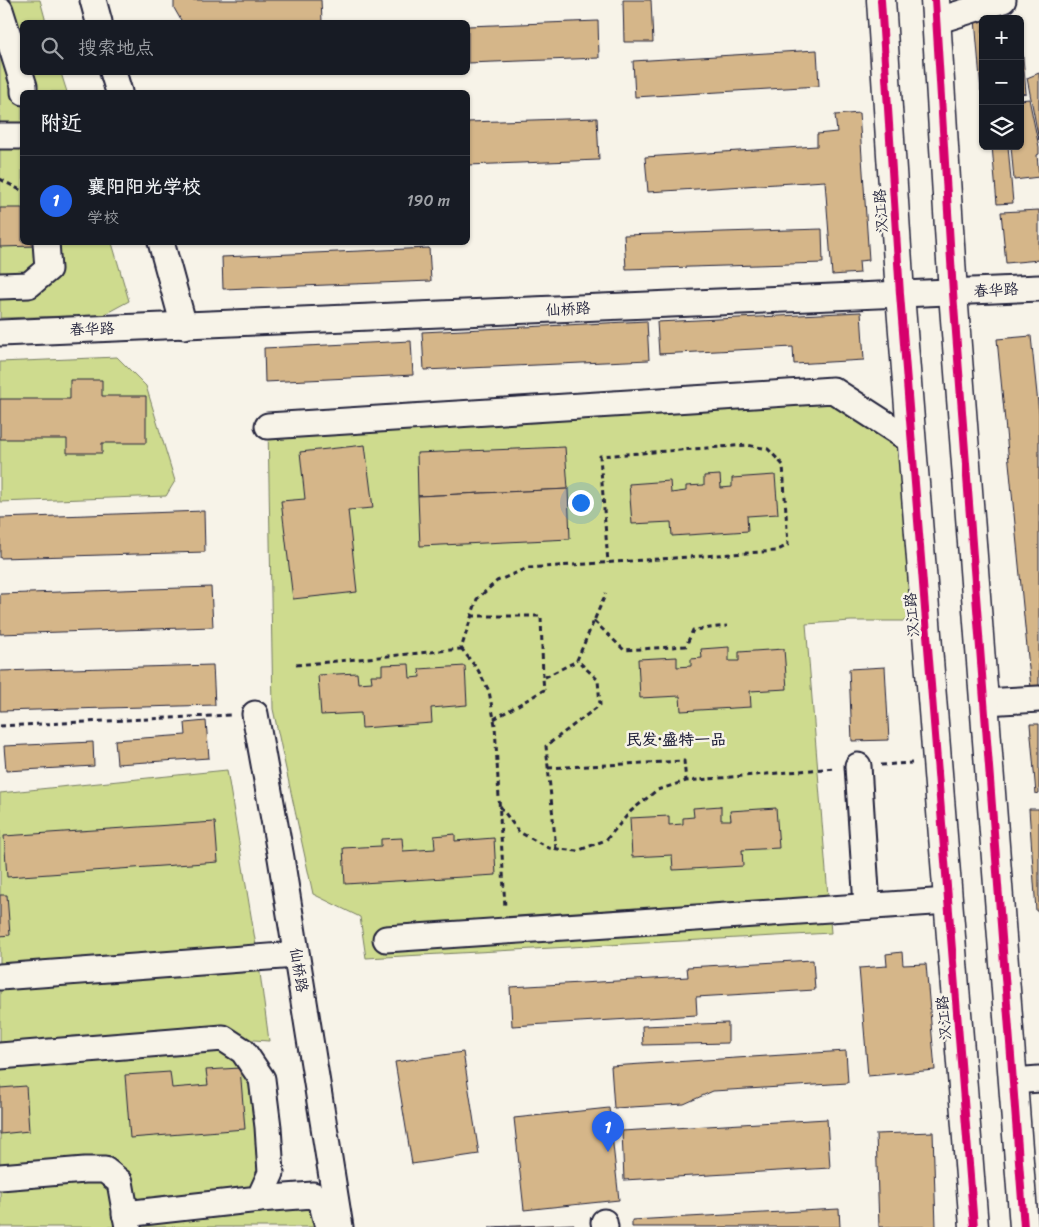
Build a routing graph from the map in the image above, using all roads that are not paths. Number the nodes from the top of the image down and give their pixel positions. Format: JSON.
{"nodes":[{"id":1,"x":93,"y":0,"type":"edge"},
{"id":2,"x":881,"y":0,"type":"edge"},
{"id":3,"x":1003,"y":0,"type":"edge"},
{"id":4,"x":0,"y":10,"type":"edge"},
{"id":5,"x":935,"y":10,"type":"edge"},
{"id":6,"x":98,"y":20,"type":"edge"},
{"id":7,"x":20,"y":73,"type":"edge"},
{"id":8,"x":21,"y":75,"type":"edge"},
{"id":9,"x":114,"y":75,"type":"edge"},
{"id":10,"x":24,"y":90,"type":"edge"},
{"id":11,"x":118,"y":90,"type":"edge"},
{"id":12,"x":0,"y":136,"type":"edge"},
{"id":13,"x":20,"y":136,"type":"edge"},
{"id":14,"x":46,"y":245,"type":"edge"},
{"id":15,"x":162,"y":245,"type":"edge"},
{"id":16,"x":0,"y":286,"type":"edge"},
{"id":17,"x":1039,"y":288,"type":"edge"},
{"id":18,"x":953,"y":292,"type":"junction"},
{"id":19,"x":900,"y":294,"type":"junction"},
{"id":20,"x":184,"y":326,"type":"junction"},
{"id":21,"x":0,"y":333,"type":"edge"},
{"id":22,"x":268,"y":426,"type":"dead end"},
{"id":23,"x":912,"y":441,"type":"junction"},
{"id":24,"x":1039,"y":699,"type":"edge"},
{"id":25,"x":985,"y":702,"type":"junction"},
{"id":26,"x":255,"y":714,"type":"road end"},
{"id":27,"x":858,"y":766,"type":"dead end"},
{"id":28,"x":948,"y":901,"type":"junction"},
{"id":29,"x":866,"y":906,"type":"junction"},
{"id":30,"x":386,"y":938,"type":"dead end"},
{"id":31,"x":296,"y":955,"type":"junction"},
{"id":32,"x":0,"y":977,"type":"edge"},
{"id":33,"x":0,"y":1056,"type":"edge"},
{"id":34,"x":1026,"y":1080,"type":"edge"},
{"id":35,"x":0,"y":1177,"type":"edge"},
{"id":36,"x":259,"y":1199,"type":"junction"},
{"id":37,"x":126,"y":1220,"type":"edge"},
{"id":38,"x":328,"y":1227,"type":"edge"},
{"id":39,"x":340,"y":1227,"type":"edge"},
{"id":40,"x":974,"y":1227,"type":"edge"},
{"id":41,"x":1024,"y":1227,"type":"edge"}],
"edges":[{"from":1,"to":6,"type":"street"},
{"from":2,"to":19,"type":"main road","name":"汉江路"},
{"from":3,"to":5,"type":"street"},
{"from":4,"to":7,"type":"street"},
{"from":5,"to":18,"type":"main road"},
{"from":8,"to":10,"type":"street"},
{"from":9,"to":11,"type":"street"},
{"from":12,"to":13,"type":"street"},
{"from":14,"to":16,"type":"street"},
{"from":15,"to":20,"type":"street"},
{"from":17,"to":18,"type":"street","name":"春华路"},
{"from":18,"to":19,"type":"street","name":"仙桥路"},
{"from":18,"to":25,"type":"main road"},
{"from":19,"to":20,"type":"street","name":"仙桥路"},
{"from":19,"to":23,"type":"main road","name":"汉江路"},
{"from":20,"to":21,"type":"street","name":"春华路"},
{"from":22,"to":23,"type":"street"},
{"from":23,"to":28,"type":"main road","name":"汉江路"},
{"from":24,"to":25,"type":"street"},
{"from":25,"to":34,"type":"main road"},
{"from":26,"to":31,"type":"street","name":"仙桥路"},
{"from":27,"to":29,"type":"street"},
{"from":28,"to":29,"type":"street"},
{"from":28,"to":40,"type":"main road","name":"汉江路"},
{"from":29,"to":30,"type":"street"},
{"from":31,"to":32,"type":"street"},
{"from":31,"to":39,"type":"street","name":"仙桥路"},
{"from":33,"to":36,"type":"street"},
{"from":34,"to":41,"type":"main road"},
{"from":35,"to":37,"type":"street"},
{"from":36,"to":37,"type":"street"},
{"from":36,"to":38,"type":"street"}]}
